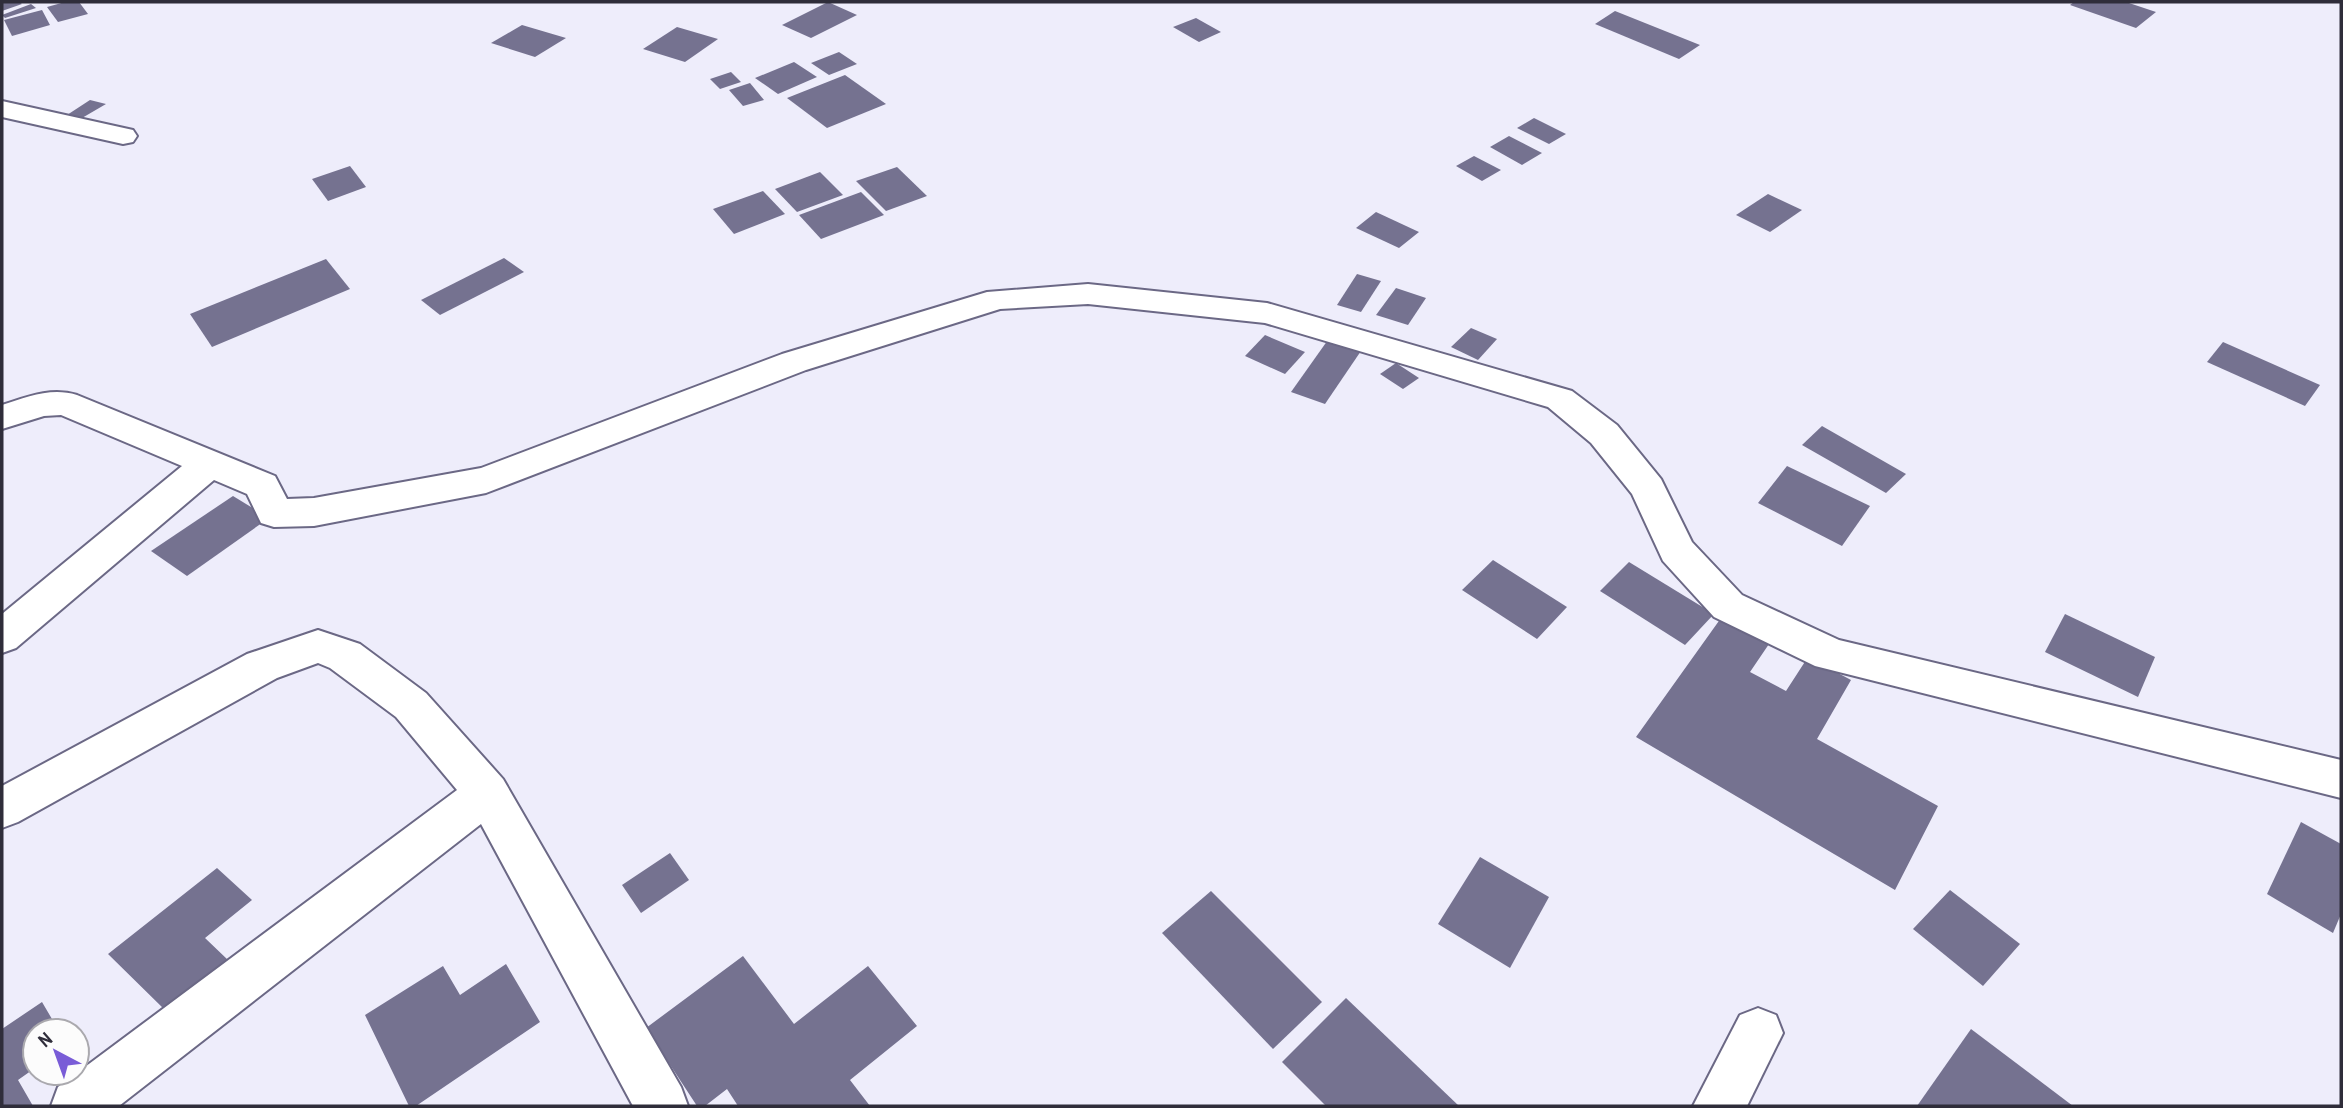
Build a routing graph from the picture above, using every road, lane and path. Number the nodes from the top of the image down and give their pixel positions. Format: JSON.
{"nodes":[{"id":1,"x":2,"y":109,"type":"edge"},
{"id":2,"x":123,"y":136,"type":"dead end"},
{"id":3,"x":2,"y":417,"type":"edge"},
{"id":4,"x":210,"y":463,"type":"junction"},
{"id":5,"x":2,"y":637,"type":"edge"},
{"id":6,"x":2341,"y":779,"type":"edge"},
{"id":7,"x":487,"y":793,"type":"junction"},
{"id":8,"x":2,"y":808,"type":"edge"},
{"id":9,"x":1758,"y":1032,"type":"dead end"},
{"id":10,"x":77,"y":1106,"type":"edge"},
{"id":11,"x":662,"y":1106,"type":"edge"},
{"id":12,"x":1719,"y":1106,"type":"edge"}],
"edges":[{"from":1,"to":2,"type":"street"},
{"from":3,"to":4,"type":"street"},
{"from":4,"to":5,"type":"street"},
{"from":4,"to":6,"type":"street"},
{"from":7,"to":8,"type":"street"},
{"from":7,"to":10,"type":"street"},
{"from":7,"to":11,"type":"street"},
{"from":9,"to":12,"type":"street"}]}
